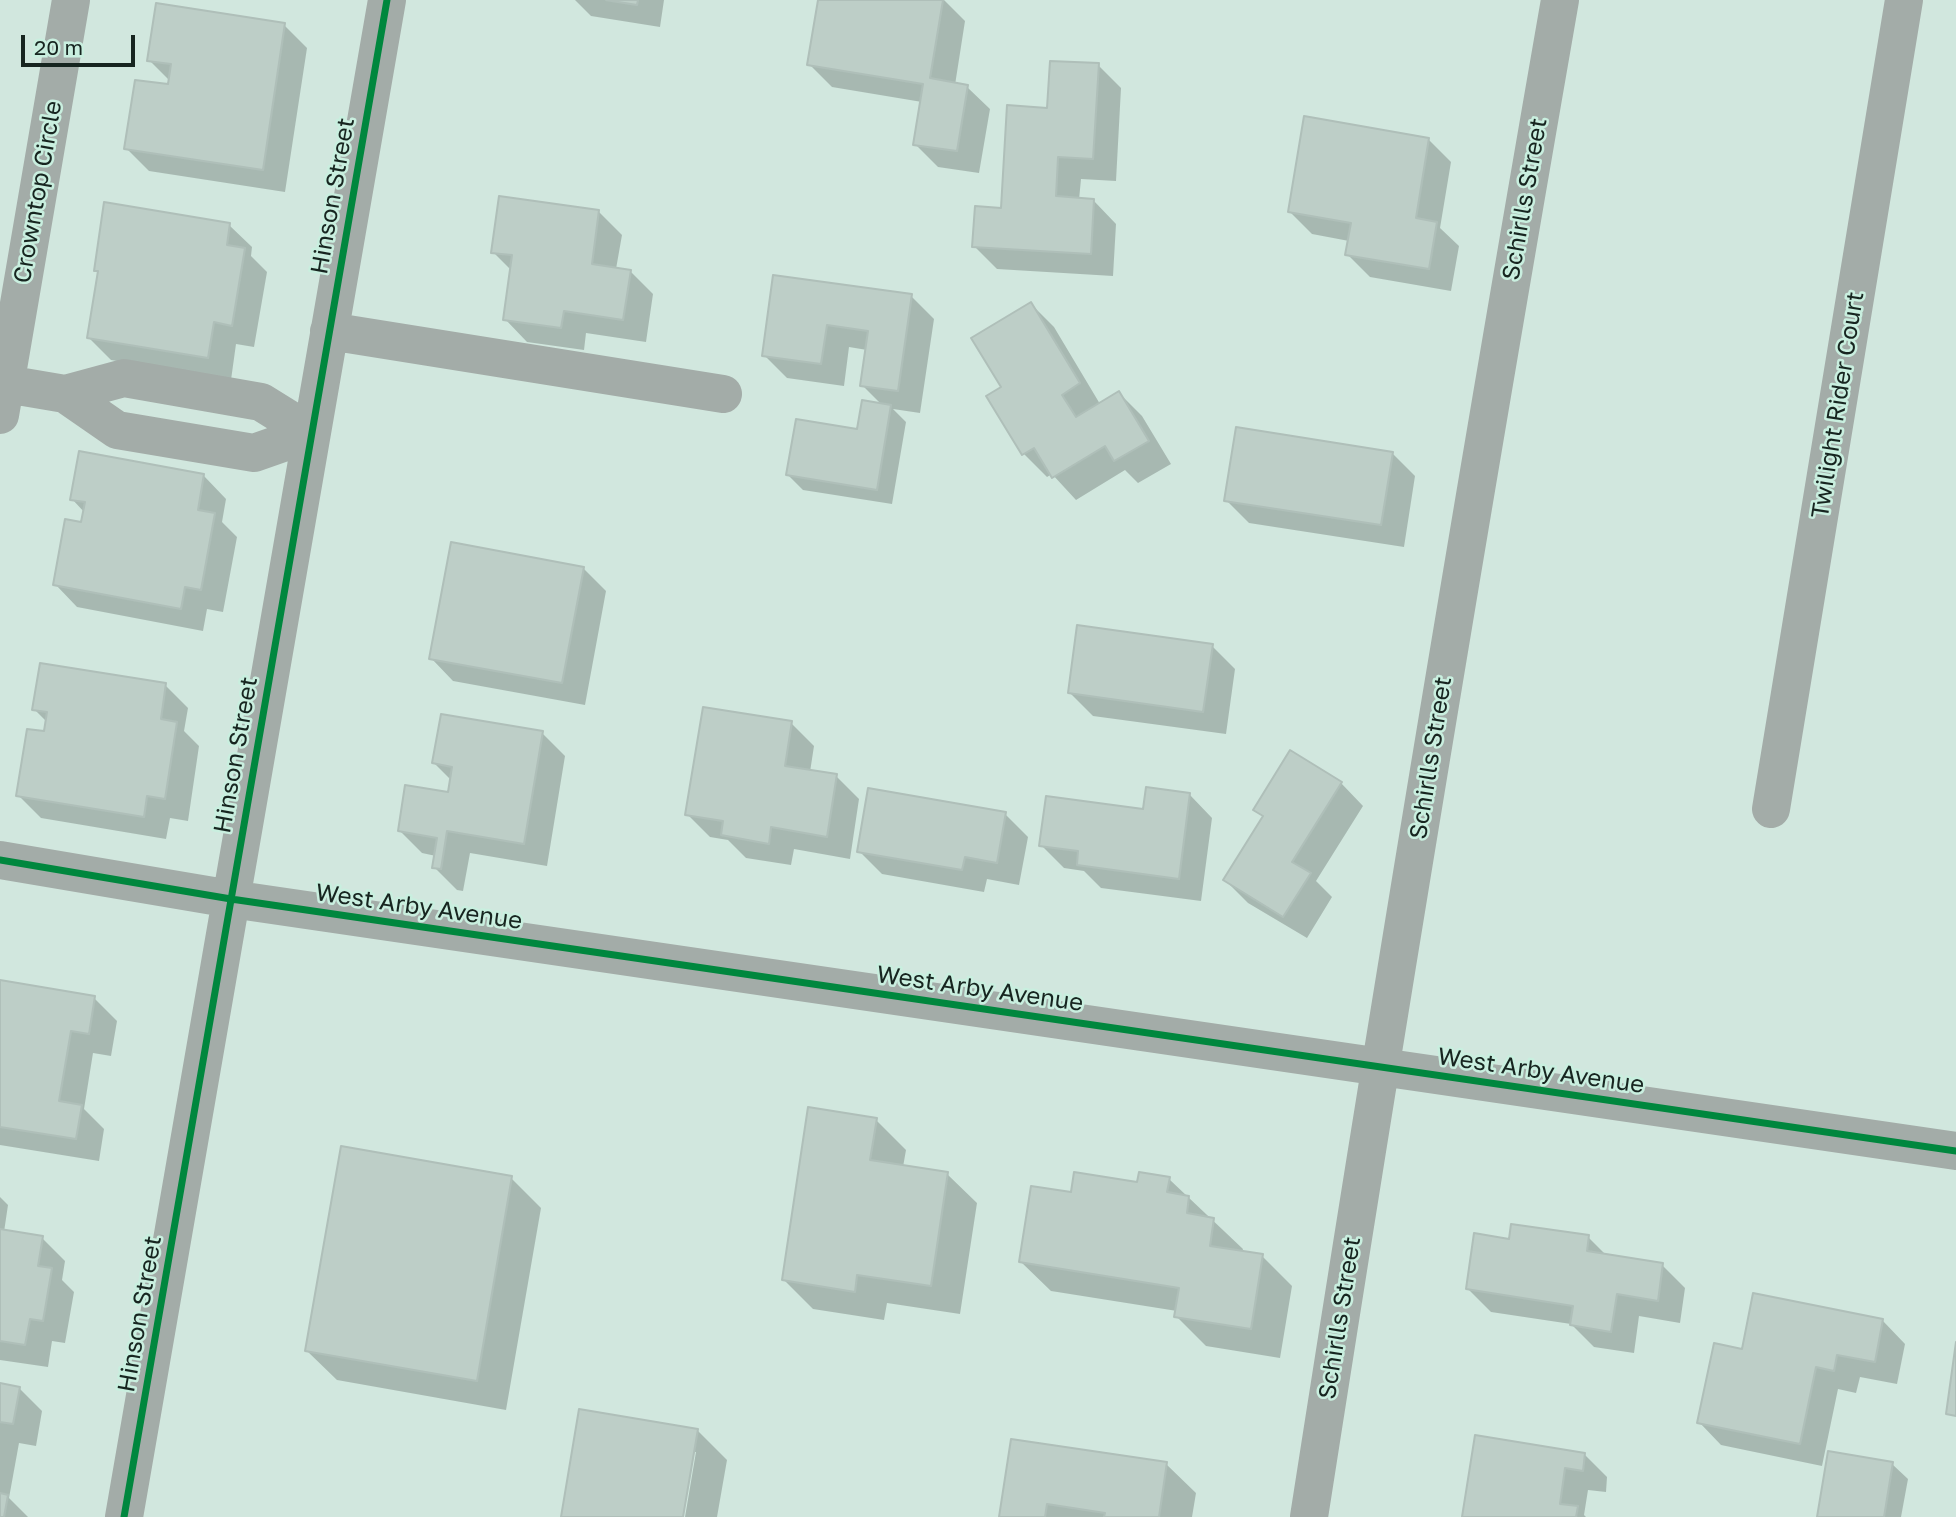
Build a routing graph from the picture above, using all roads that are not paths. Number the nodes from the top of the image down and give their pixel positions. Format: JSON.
{"nodes":[{"id":1,"x":71,"y":0,"type":"edge"},
{"id":2,"x":387,"y":0,"type":"edge"},
{"id":3,"x":1560,"y":0,"type":"edge"},
{"id":4,"x":1904,"y":0,"type":"edge"},
{"id":5,"x":329,"y":331,"type":"junction"},
{"id":6,"x":65,"y":394,"type":"junction"},
{"id":7,"x":723,"y":394,"type":"dead end"},
{"id":8,"x":3,"y":399,"type":"edge"},
{"id":9,"x":311,"y":433,"type":"junction"},
{"id":10,"x":1771,"y":809,"type":"dead end"},
{"id":11,"x":0,"y":860,"type":"edge"},
{"id":12,"x":231,"y":899,"type":"junction"},
{"id":13,"x":1379,"y":1066,"type":"junction"},
{"id":14,"x":1956,"y":1151,"type":"edge"},
{"id":15,"x":124,"y":1517,"type":"edge"},
{"id":16,"x":1310,"y":1517,"type":"edge"}],
"edges":[{"from":1,"to":8,"type":"street","name":"Crowntop Circle"},
{"from":2,"to":5,"type":"street","name":"Hinson Street"},
{"from":3,"to":13,"type":"street","name":"Schirlls Street"},
{"from":4,"to":10,"type":"street","name":"Twilight Rider Court"},
{"from":5,"to":7,"type":"street"},
{"from":5,"to":9,"type":"street","name":"Hinson Street"},
{"from":6,"to":8,"type":"street","name":"Crowntop Circle"},
{"from":6,"to":9,"type":"street","name":"Crowntop Circle"},
{"from":6,"to":9,"type":"street","name":"Crowntop Circle"},
{"from":9,"to":12,"type":"street","name":"Hinson Street"},
{"from":11,"to":12,"type":"street","name":"West Arby Avenue"},
{"from":12,"to":13,"type":"street","name":"West Arby Avenue"},
{"from":12,"to":15,"type":"street","name":"Hinson Street"},
{"from":13,"to":14,"type":"street","name":"West Arby Avenue"},
{"from":13,"to":16,"type":"street","name":"Schirlls Street"}]}
